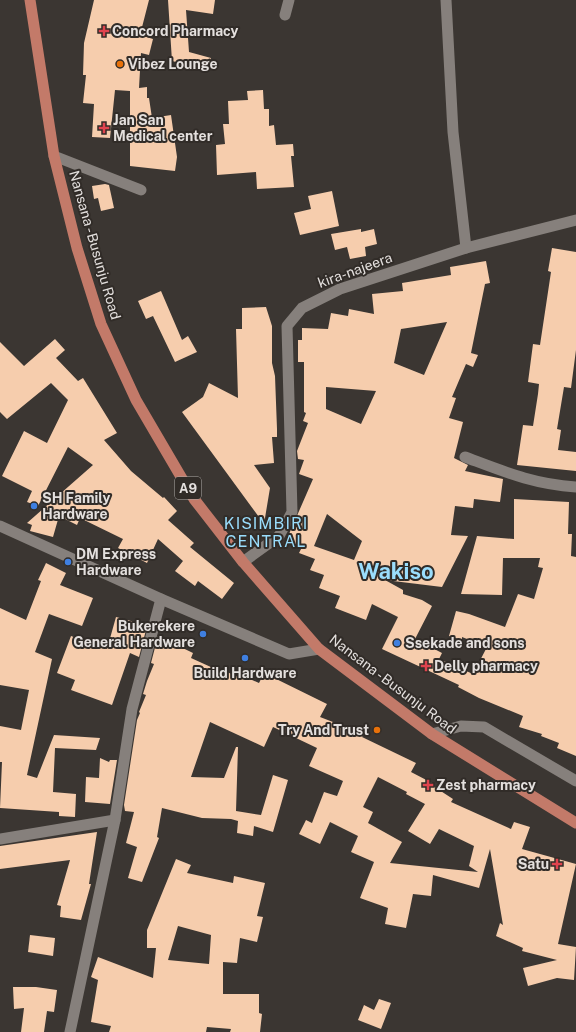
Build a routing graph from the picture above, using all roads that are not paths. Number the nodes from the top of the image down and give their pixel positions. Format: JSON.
{"nodes":[{"id":1,"x":30,"y":0,"type":"edge"},
{"id":2,"x":289,"y":0,"type":"edge"},
{"id":3,"x":446,"y":0,"type":"edge"},
{"id":4,"x":285,"y":15,"type":"dead end"},
{"id":5,"x":54,"y":156,"type":"junction"},
{"id":6,"x":141,"y":190,"type":"dead end"},
{"id":7,"x":576,"y":220,"type":"edge"},
{"id":8,"x":466,"y":248,"type":"junction"},
{"id":9,"x":465,"y":457,"type":"dead end"},
{"id":10,"x":576,"y":487,"type":"edge"},
{"id":11,"x":0,"y":526,"type":"edge"},
{"id":12,"x":243,"y":562,"type":"junction"},
{"id":13,"x":161,"y":599,"type":"junction"},
{"id":14,"x":319,"y":649,"type":"junction"},
{"id":15,"x":432,"y":734,"type":"junction"},
{"id":16,"x":576,"y":781,"type":"edge"},
{"id":17,"x":115,"y":820,"type":"junction"},
{"id":18,"x":576,"y":823,"type":"edge"},
{"id":19,"x":0,"y":839,"type":"edge"},
{"id":20,"x":70,"y":1032,"type":"edge"}],
"edges":[{"from":1,"to":5,"type":"main road","name":"Nansana - Busunju Road","number":"A9"},
{"from":2,"to":4,"type":"street"},
{"from":3,"to":8,"type":"street"},
{"from":5,"to":6,"type":"street"},
{"from":5,"to":12,"type":"main road","name":"Nansana - Busunju Road","number":"A9"},
{"from":7,"to":8,"type":"street","name":"kira-najeera"},
{"from":8,"to":12,"type":"street","name":"kira-najeera"},
{"from":9,"to":10,"type":"street"},
{"from":11,"to":13,"type":"street"},
{"from":12,"to":14,"type":"main road","name":"Nansana - Busunju Road","number":"A9"},
{"from":13,"to":14,"type":"street"},
{"from":13,"to":17,"type":"street"},
{"from":14,"to":15,"type":"main road","name":"Nansana - Busunju Road","number":"A9"},
{"from":15,"to":16,"type":"street"},
{"from":15,"to":18,"type":"main road","name":"Nansana - Busunju Road","number":"A9"},
{"from":17,"to":19,"type":"street"},
{"from":17,"to":20,"type":"street"}]}
